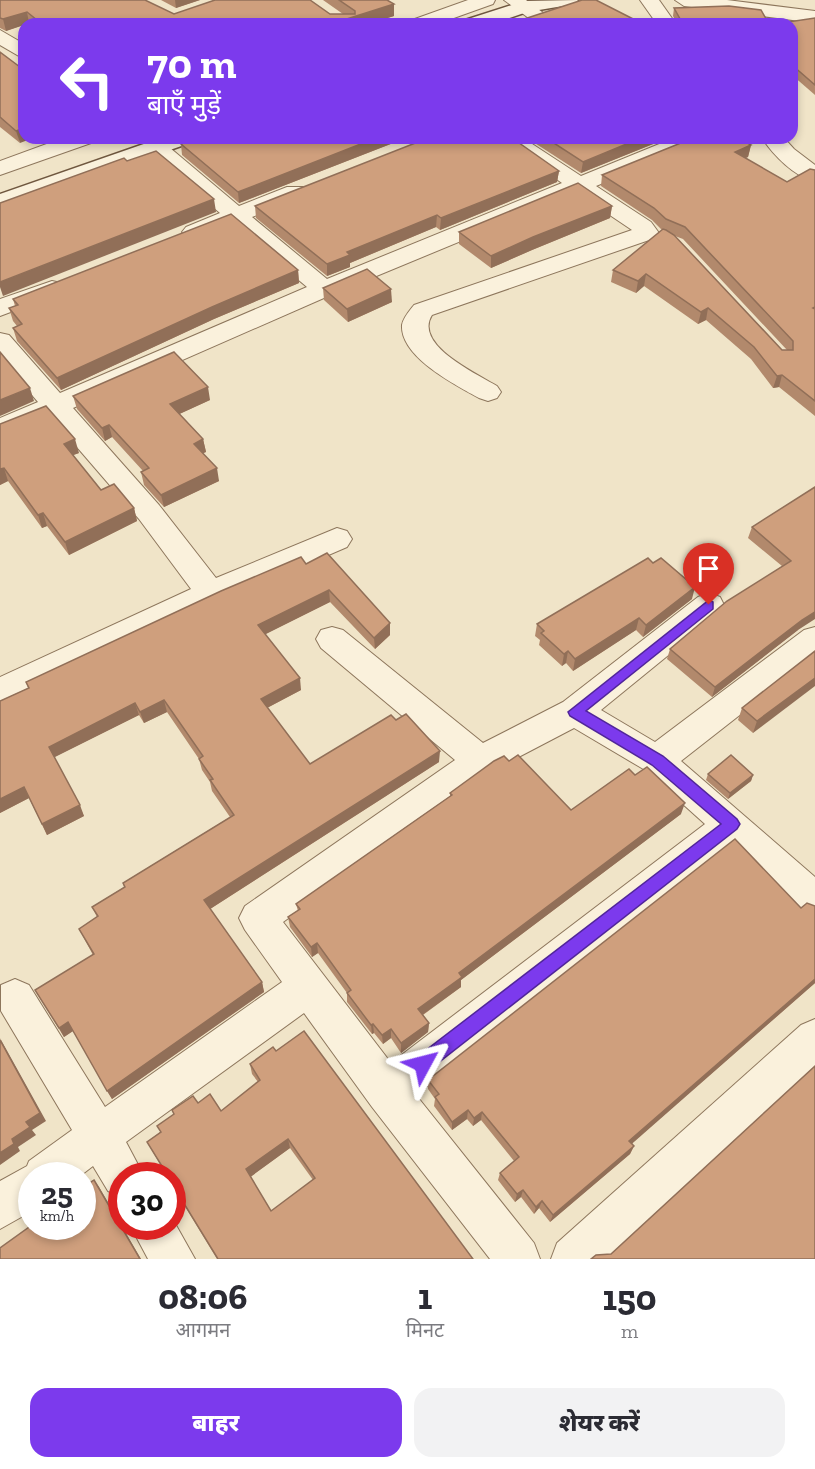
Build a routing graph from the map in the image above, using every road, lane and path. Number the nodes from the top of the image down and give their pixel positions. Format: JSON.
{"nodes":[{"id":1,"x":486,"y":0,"type":"edge"},
{"id":2,"x":649,"y":0,"type":"edge"},
{"id":3,"x":684,"y":0,"type":"edge"},
{"id":4,"x":563,"y":1,"type":"edge"},
{"id":5,"x":524,"y":7,"type":"edge"},
{"id":6,"x":815,"y":17,"type":"edge"},
{"id":7,"x":436,"y":18,"type":"edge"},
{"id":8,"x":490,"y":18,"type":"edge"},
{"id":9,"x":662,"y":18,"type":"edge"},
{"id":10,"x":0,"y":36,"type":"edge"},
{"id":11,"x":18,"y":49,"type":"edge"},
{"id":12,"x":70,"y":144,"type":"edge"},
{"id":13,"x":140,"y":144,"type":"edge"},
{"id":14,"x":146,"y":144,"type":"edge"},
{"id":15,"x":518,"y":144,"type":"edge"},
{"id":16,"x":678,"y":144,"type":"edge"},
{"id":17,"x":778,"y":144,"type":"edge"},
{"id":18,"x":15,"y":170,"type":"edge"},
{"id":19,"x":815,"y":175,"type":"edge"},
{"id":20,"x":312,"y":185,"type":"edge"},
{"id":21,"x":579,"y":185,"type":"junction"},
{"id":22,"x":3,"y":193,"type":"edge"},
{"id":23,"x":237,"y":215,"type":"junction"},
{"id":24,"x":172,"y":241,"type":"edge"},
{"id":25,"x":75,"y":279,"type":"edge"},
{"id":26,"x":324,"y":289,"type":"junction"},
{"id":27,"x":0,"y":308,"type":"edge"},
{"id":28,"x":0,"y":341,"type":"edge"},
{"id":29,"x":488,"y":392,"type":"dead end"},
{"id":30,"x":57,"y":405,"type":"junction"},
{"id":31,"x":0,"y":429,"type":"edge"},
{"id":32,"x":337,"y":539,"type":"dead end"},
{"id":33,"x":211,"y":593,"type":"junction"},
{"id":34,"x":709,"y":605,"type":"dead end"},
{"id":35,"x":332,"y":639,"type":"dead end"},
{"id":36,"x":815,"y":639,"type":"edge"},
{"id":37,"x":0,"y":692,"type":"edge"},
{"id":38,"x":575,"y":712,"type":"junction"},
{"id":39,"x":657,"y":760,"type":"junction"},
{"id":40,"x":480,"y":761,"type":"junction"},
{"id":41,"x":732,"y":824,"type":"junction"},
{"id":42,"x":815,"y":900,"type":"edge"},
{"id":43,"x":309,"y":986,"type":"junction"},
{"id":44,"x":15,"y":998,"type":"dead end"},
{"id":45,"x":815,"y":1039,"type":"edge"},
{"id":46,"x":387,"y":1092,"type":"junction"},
{"id":47,"x":99,"y":1136,"type":"junction"},
{"id":48,"x":63,"y":1162,"type":"edge"},
{"id":49,"x":115,"y":1162,"type":"edge"},
{"id":50,"x":18,"y":1195,"type":"edge"},
{"id":51,"x":0,"y":1207,"type":"edge"},
{"id":52,"x":161,"y":1240,"type":"edge"},
{"id":53,"x":173,"y":1259,"type":"edge"},
{"id":54,"x":518,"y":1259,"type":"edge"},
{"id":55,"x":573,"y":1259,"type":"edge"}],
"edges":[{"from":1,"to":7,"type":"street"},
{"from":2,"to":9,"type":"street"},
{"from":3,"to":6,"type":"street"},
{"from":4,"to":5,"type":"street"},
{"from":5,"to":8,"type":"street"},
{"from":10,"to":11,"type":"street"},
{"from":12,"to":18,"type":"street"},
{"from":13,"to":18,"type":"street"},
{"from":14,"to":23,"type":"street"},
{"from":15,"to":21,"type":"street"},
{"from":16,"to":21,"type":"street"},
{"from":17,"to":19,"type":"street"},
{"from":18,"to":22,"type":"street"},
{"from":20,"to":23,"type":"street"},
{"from":21,"to":26,"type":"street"},
{"from":21,"to":29,"type":"street"},
{"from":23,"to":24,"type":"street"},
{"from":23,"to":26,"type":"street"},
{"from":25,"to":27,"type":"street"},
{"from":26,"to":30,"type":"street"},
{"from":28,"to":30,"type":"street"},
{"from":30,"to":31,"type":"street"},
{"from":30,"to":33,"type":"street"},
{"from":32,"to":33,"type":"street"},
{"from":33,"to":37,"type":"street"},
{"from":34,"to":38,"type":"street"},
{"from":35,"to":40,"type":"street"},
{"from":36,"to":39,"type":"street"},
{"from":38,"to":39,"type":"street"},
{"from":38,"to":40,"type":"street"},
{"from":39,"to":41,"type":"street"},
{"from":40,"to":43,"type":"street"},
{"from":41,"to":42,"type":"street"},
{"from":41,"to":46,"type":"street"},
{"from":43,"to":46,"type":"street"},
{"from":43,"to":47,"type":"street"},
{"from":44,"to":47,"type":"street"},
{"from":45,"to":55,"type":"street"},
{"from":46,"to":54,"type":"street"},
{"from":47,"to":48,"type":"street"},
{"from":47,"to":49,"type":"street"},
{"from":50,"to":51,"type":"street"},
{"from":52,"to":53,"type":"street"}]}
